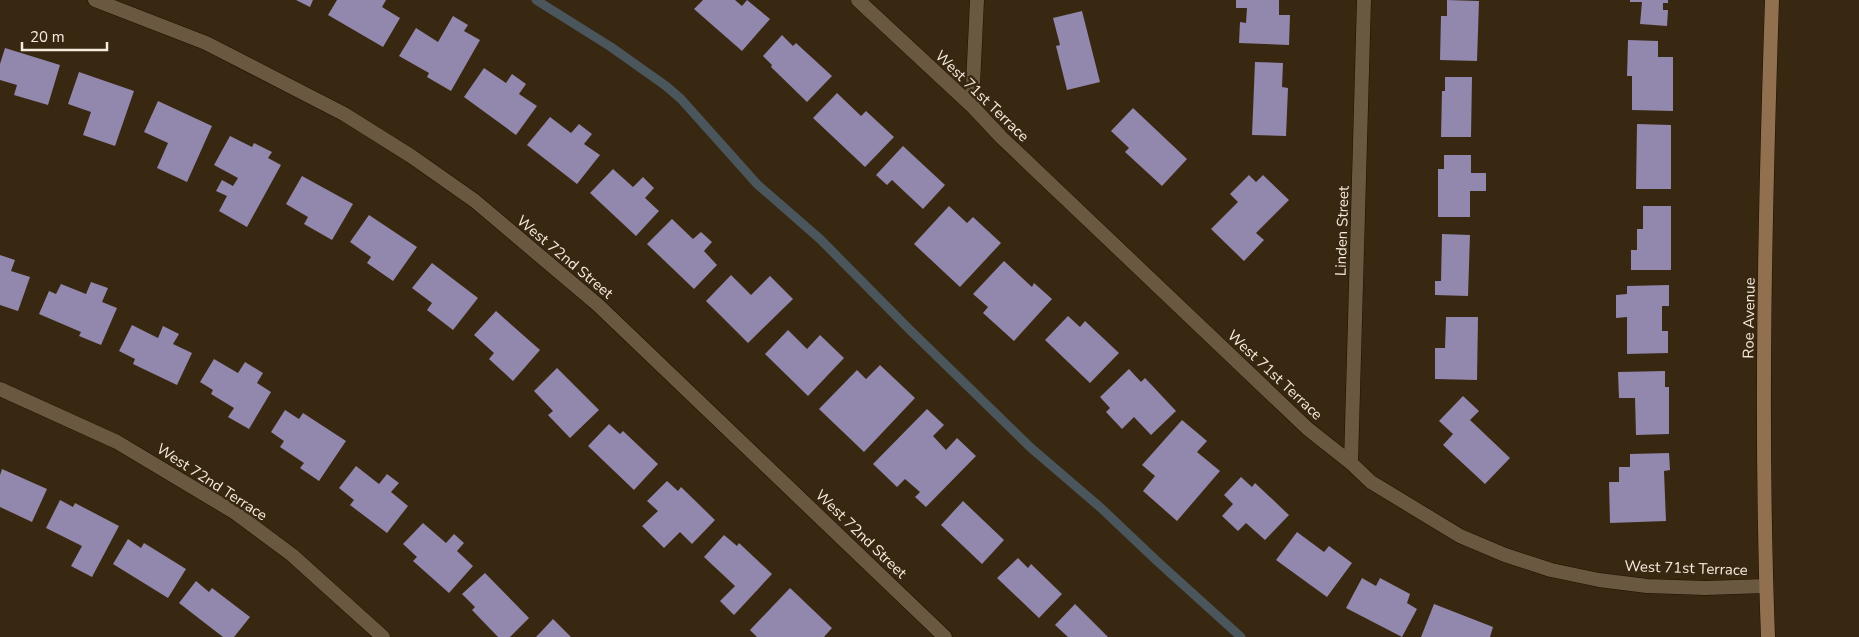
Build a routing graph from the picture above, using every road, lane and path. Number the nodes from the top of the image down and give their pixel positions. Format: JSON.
{"nodes":[{"id":1,"x":95,"y":0,"type":"edge"},
{"id":2,"x":858,"y":0,"type":"edge"},
{"id":3,"x":977,"y":0,"type":"edge"},
{"id":4,"x":1364,"y":0,"type":"edge"},
{"id":5,"x":1772,"y":0,"type":"edge"},
{"id":6,"x":972,"y":106,"type":"junction"},
{"id":7,"x":0,"y":389,"type":"edge"},
{"id":8,"x":1351,"y":463,"type":"junction"},
{"id":9,"x":1766,"y":586,"type":"junction"},
{"id":10,"x":383,"y":637,"type":"edge"},
{"id":11,"x":945,"y":637,"type":"edge"},
{"id":12,"x":1768,"y":637,"type":"edge"}],
"edges":[{"from":1,"to":11,"type":"street","name":"West 72nd Street"},
{"from":2,"to":6,"type":"street","name":"West 71st Terrace"},
{"from":3,"to":6,"type":"street"},
{"from":4,"to":8,"type":"street","name":"Linden Street"},
{"from":5,"to":9,"type":"main road","name":"Roe Avenue"},
{"from":6,"to":8,"type":"street","name":"West 71st Terrace"},
{"from":7,"to":10,"type":"street","name":"West 72nd Terrace"},
{"from":8,"to":9,"type":"street","name":"West 71st Terrace"},
{"from":9,"to":12,"type":"main road","name":"Roe Avenue"}]}
